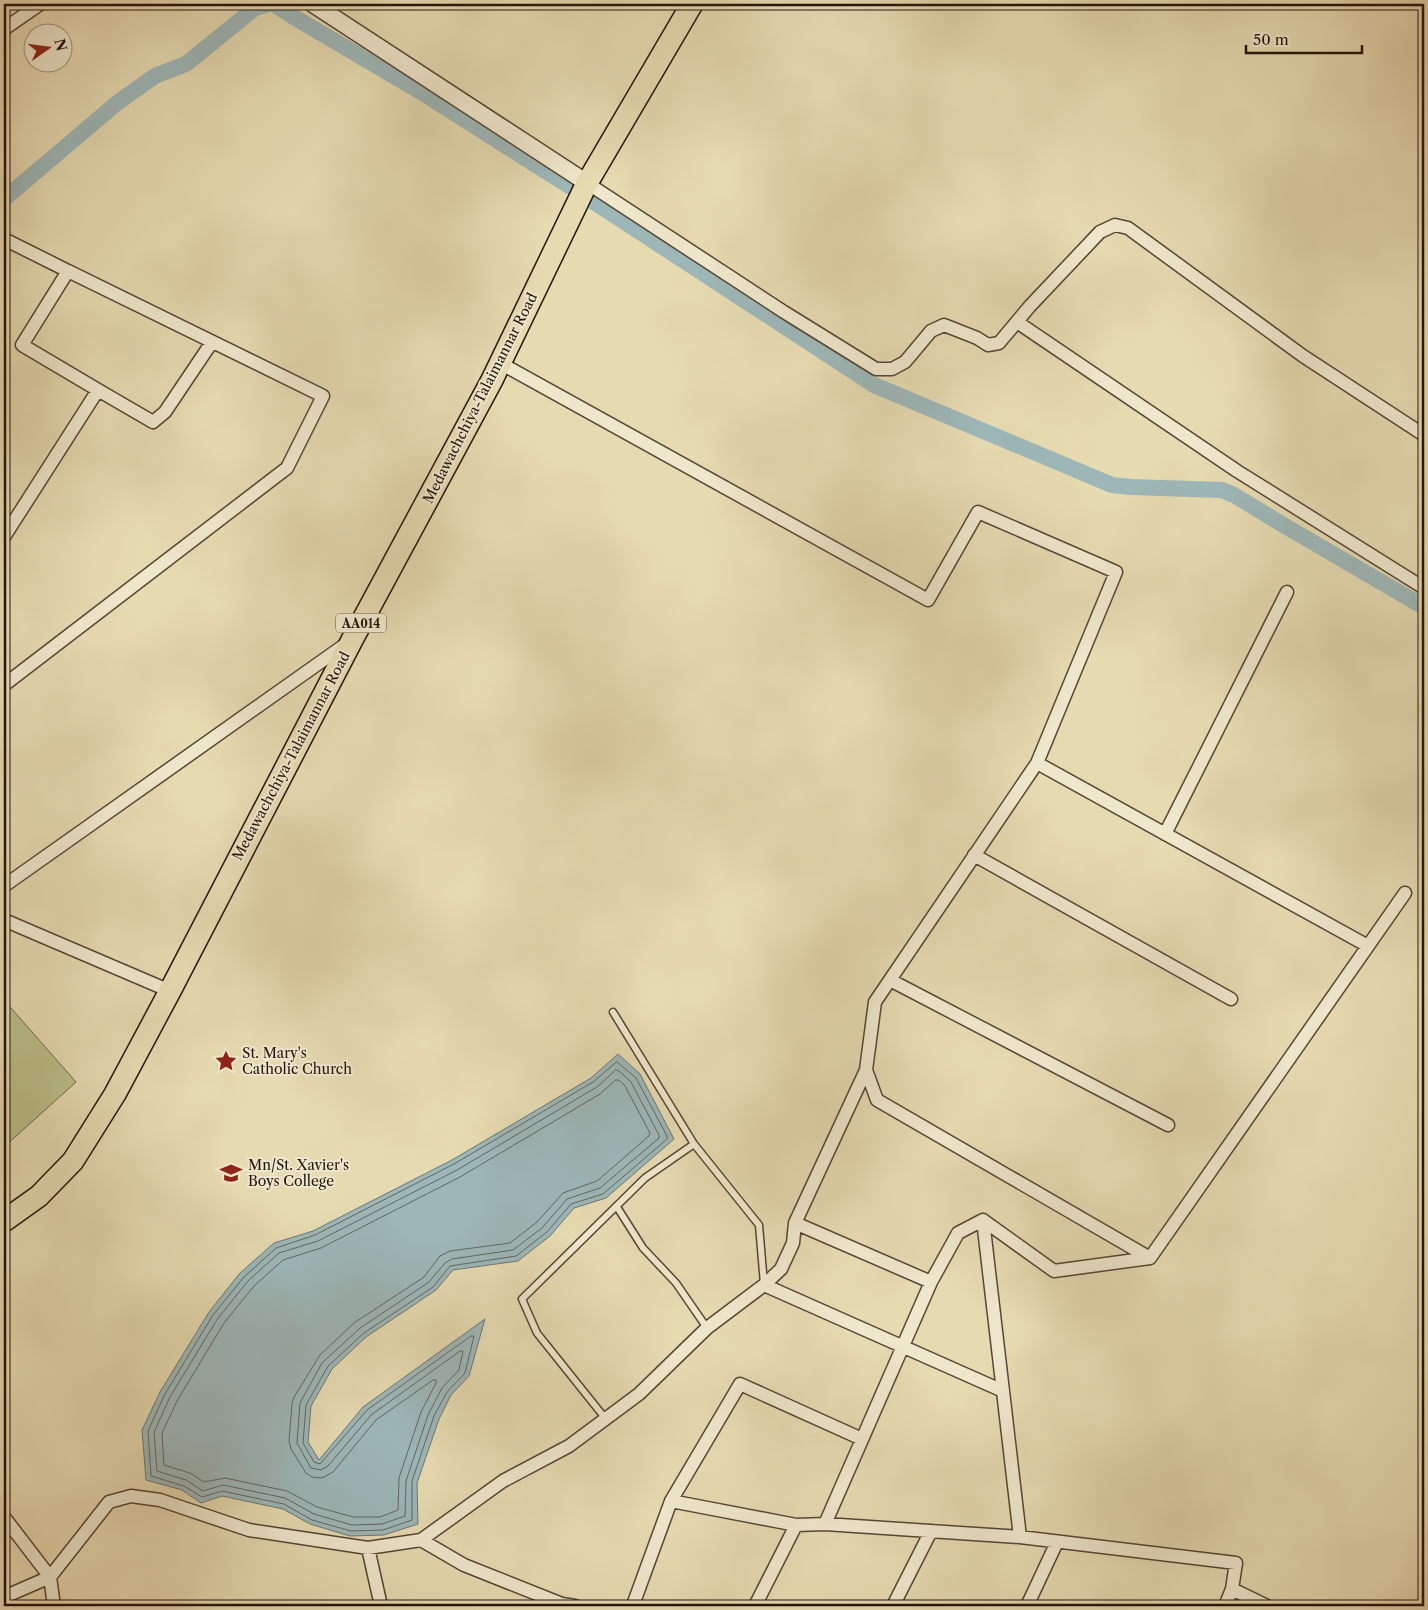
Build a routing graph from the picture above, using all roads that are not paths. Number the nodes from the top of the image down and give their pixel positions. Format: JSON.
{"nodes":[{"id":1,"x":40,"y":4,"type":"edge"},
{"id":2,"x":313,"y":4,"type":"edge"},
{"id":3,"x":692,"y":4,"type":"edge"},
{"id":4,"x":4,"y":28,"type":"edge"},
{"id":5,"x":587,"y":183,"type":"junction"},
{"id":6,"x":4,"y":239,"type":"edge"},
{"id":7,"x":68,"y":272,"type":"junction"},
{"id":8,"x":1017,"y":322,"type":"junction"},
{"id":9,"x":212,"y":342,"type":"junction"},
{"id":10,"x":500,"y":363,"type":"junction"},
{"id":11,"x":98,"y":390,"type":"junction"},
{"id":12,"x":1424,"y":434,"type":"edge"},
{"id":13,"x":4,"y":537,"type":"edge"},
{"id":14,"x":1424,"y":588,"type":"edge"},
{"id":15,"x":1287,"y":592,"type":"dead end"},
{"id":16,"x":352,"y":640,"type":"junction"},
{"id":17,"x":4,"y":685,"type":"edge"},
{"id":18,"x":1037,"y":763,"type":"junction"},
{"id":19,"x":1165,"y":834,"type":"junction"},
{"id":20,"x":974,"y":855,"type":"junction"},
{"id":21,"x":4,"y":886,"type":"edge"},
{"id":22,"x":1405,"y":894,"type":"dead end"},
{"id":23,"x":4,"y":920,"type":"edge"},
{"id":24,"x":1368,"y":946,"type":"junction"},
{"id":25,"x":890,"y":980,"type":"junction"},
{"id":26,"x":170,"y":991,"type":"junction"},
{"id":27,"x":1231,"y":999,"type":"dead end"},
{"id":28,"x":613,"y":1012,"type":"dead end"},
{"id":29,"x":866,"y":1070,"type":"junction"},
{"id":30,"x":1168,"y":1125,"type":"dead end"},
{"id":31,"x":694,"y":1144,"type":"junction"},
{"id":32,"x":617,"y":1207,"type":"junction"},
{"id":33,"x":983,"y":1220,"type":"junction"},
{"id":34,"x":4,"y":1221,"type":"edge"},
{"id":35,"x":794,"y":1223,"type":"junction"},
{"id":36,"x":1150,"y":1258,"type":"junction"},
{"id":37,"x":931,"y":1282,"type":"junction"},
{"id":38,"x":764,"y":1286,"type":"junction"},
{"id":39,"x":707,"y":1328,"type":"junction"},
{"id":40,"x":903,"y":1346,"type":"junction"},
{"id":41,"x":1003,"y":1391,"type":"junction"},
{"id":42,"x":605,"y":1418,"type":"junction"},
{"id":43,"x":862,"y":1439,"type":"junction"},
{"id":44,"x":671,"y":1501,"type":"junction"},
{"id":45,"x":4,"y":1517,"type":"edge"},
{"id":46,"x":825,"y":1524,"type":"junction"},
{"id":47,"x":796,"y":1525,"type":"junction"},
{"id":48,"x":931,"y":1531,"type":"junction"},
{"id":49,"x":1020,"y":1537,"type":"junction"},
{"id":50,"x":421,"y":1540,"type":"junction"},
{"id":51,"x":1057,"y":1542,"type":"junction"},
{"id":52,"x":368,"y":1548,"type":"junction"},
{"id":53,"x":50,"y":1577,"type":"junction"},
{"id":54,"x":1232,"y":1589,"type":"junction"},
{"id":55,"x":4,"y":1597,"type":"edge"},
{"id":56,"x":54,"y":1606,"type":"edge"},
{"id":57,"x":381,"y":1606,"type":"edge"},
{"id":58,"x":575,"y":1606,"type":"edge"},
{"id":59,"x":633,"y":1606,"type":"edge"},
{"id":60,"x":755,"y":1606,"type":"edge"},
{"id":61,"x":893,"y":1606,"type":"edge"},
{"id":62,"x":1027,"y":1606,"type":"edge"},
{"id":63,"x":1225,"y":1606,"type":"edge"},
{"id":64,"x":1266,"y":1606,"type":"edge"}],
"edges":[{"from":1,"to":4,"type":"street"},
{"from":2,"to":5,"type":"street"},
{"from":3,"to":5,"type":"highway","name":"Medawachchiya-Talaimannar Road","number":"AA014"},
{"from":5,"to":8,"type":"street"},
{"from":5,"to":10,"type":"highway","name":"Medawachchiya-Talaimannar Road","number":"AA014"},
{"from":6,"to":7,"type":"street"},
{"from":7,"to":9,"type":"street"},
{"from":7,"to":11,"type":"street"},
{"from":8,"to":12,"type":"street"},
{"from":8,"to":14,"type":"street"},
{"from":9,"to":11,"type":"street"},
{"from":9,"to":17,"type":"street"},
{"from":10,"to":16,"type":"highway","name":"Medawachchiya-Talaimannar Road","number":"AA014"},
{"from":10,"to":18,"type":"street"},
{"from":11,"to":13,"type":"street"},
{"from":15,"to":19,"type":"street"},
{"from":16,"to":21,"type":"street"},
{"from":16,"to":26,"type":"highway","name":"Medawachchiya-Talaimannar Road","number":"AA014"},
{"from":18,"to":19,"type":"street"},
{"from":18,"to":20,"type":"street"},
{"from":19,"to":24,"type":"street"},
{"from":20,"to":25,"type":"street"},
{"from":20,"to":27,"type":"street"},
{"from":22,"to":24,"type":"street"},
{"from":23,"to":26,"type":"street"},
{"from":24,"to":36,"type":"street"},
{"from":25,"to":29,"type":"street"},
{"from":25,"to":30,"type":"street"},
{"from":26,"to":34,"type":"highway","name":"Medawachchiya-Talaimannar Road","number":"AA014"},
{"from":28,"to":31,"type":"lane"},
{"from":29,"to":35,"type":"street"},
{"from":29,"to":36,"type":"street"},
{"from":31,"to":32,"type":"lane"},
{"from":31,"to":38,"type":"lane"},
{"from":32,"to":39,"type":"lane"},
{"from":32,"to":42,"type":"lane"},
{"from":33,"to":36,"type":"street"},
{"from":33,"to":37,"type":"street"},
{"from":33,"to":41,"type":"street"},
{"from":35,"to":37,"type":"street"},
{"from":35,"to":38,"type":"street"},
{"from":37,"to":40,"type":"street"},
{"from":38,"to":39,"type":"street"},
{"from":38,"to":40,"type":"street"},
{"from":39,"to":42,"type":"street"},
{"from":40,"to":41,"type":"street"},
{"from":40,"to":43,"type":"street"},
{"from":41,"to":49,"type":"street"},
{"from":42,"to":50,"type":"street"},
{"from":43,"to":44,"type":"street"},
{"from":43,"to":46,"type":"street"},
{"from":44,"to":47,"type":"street"},
{"from":44,"to":59,"type":"street"},
{"from":45,"to":53,"type":"street"},
{"from":46,"to":47,"type":"street"},
{"from":46,"to":48,"type":"street"},
{"from":47,"to":60,"type":"street"},
{"from":48,"to":49,"type":"street"},
{"from":48,"to":61,"type":"street"},
{"from":49,"to":51,"type":"street"},
{"from":50,"to":52,"type":"street"},
{"from":50,"to":58,"type":"street"},
{"from":51,"to":54,"type":"street"},
{"from":51,"to":62,"type":"street"},
{"from":52,"to":53,"type":"street"},
{"from":52,"to":57,"type":"street"},
{"from":53,"to":55,"type":"street"},
{"from":53,"to":56,"type":"street"},
{"from":54,"to":63,"type":"street"},
{"from":54,"to":64,"type":"street"}]}
